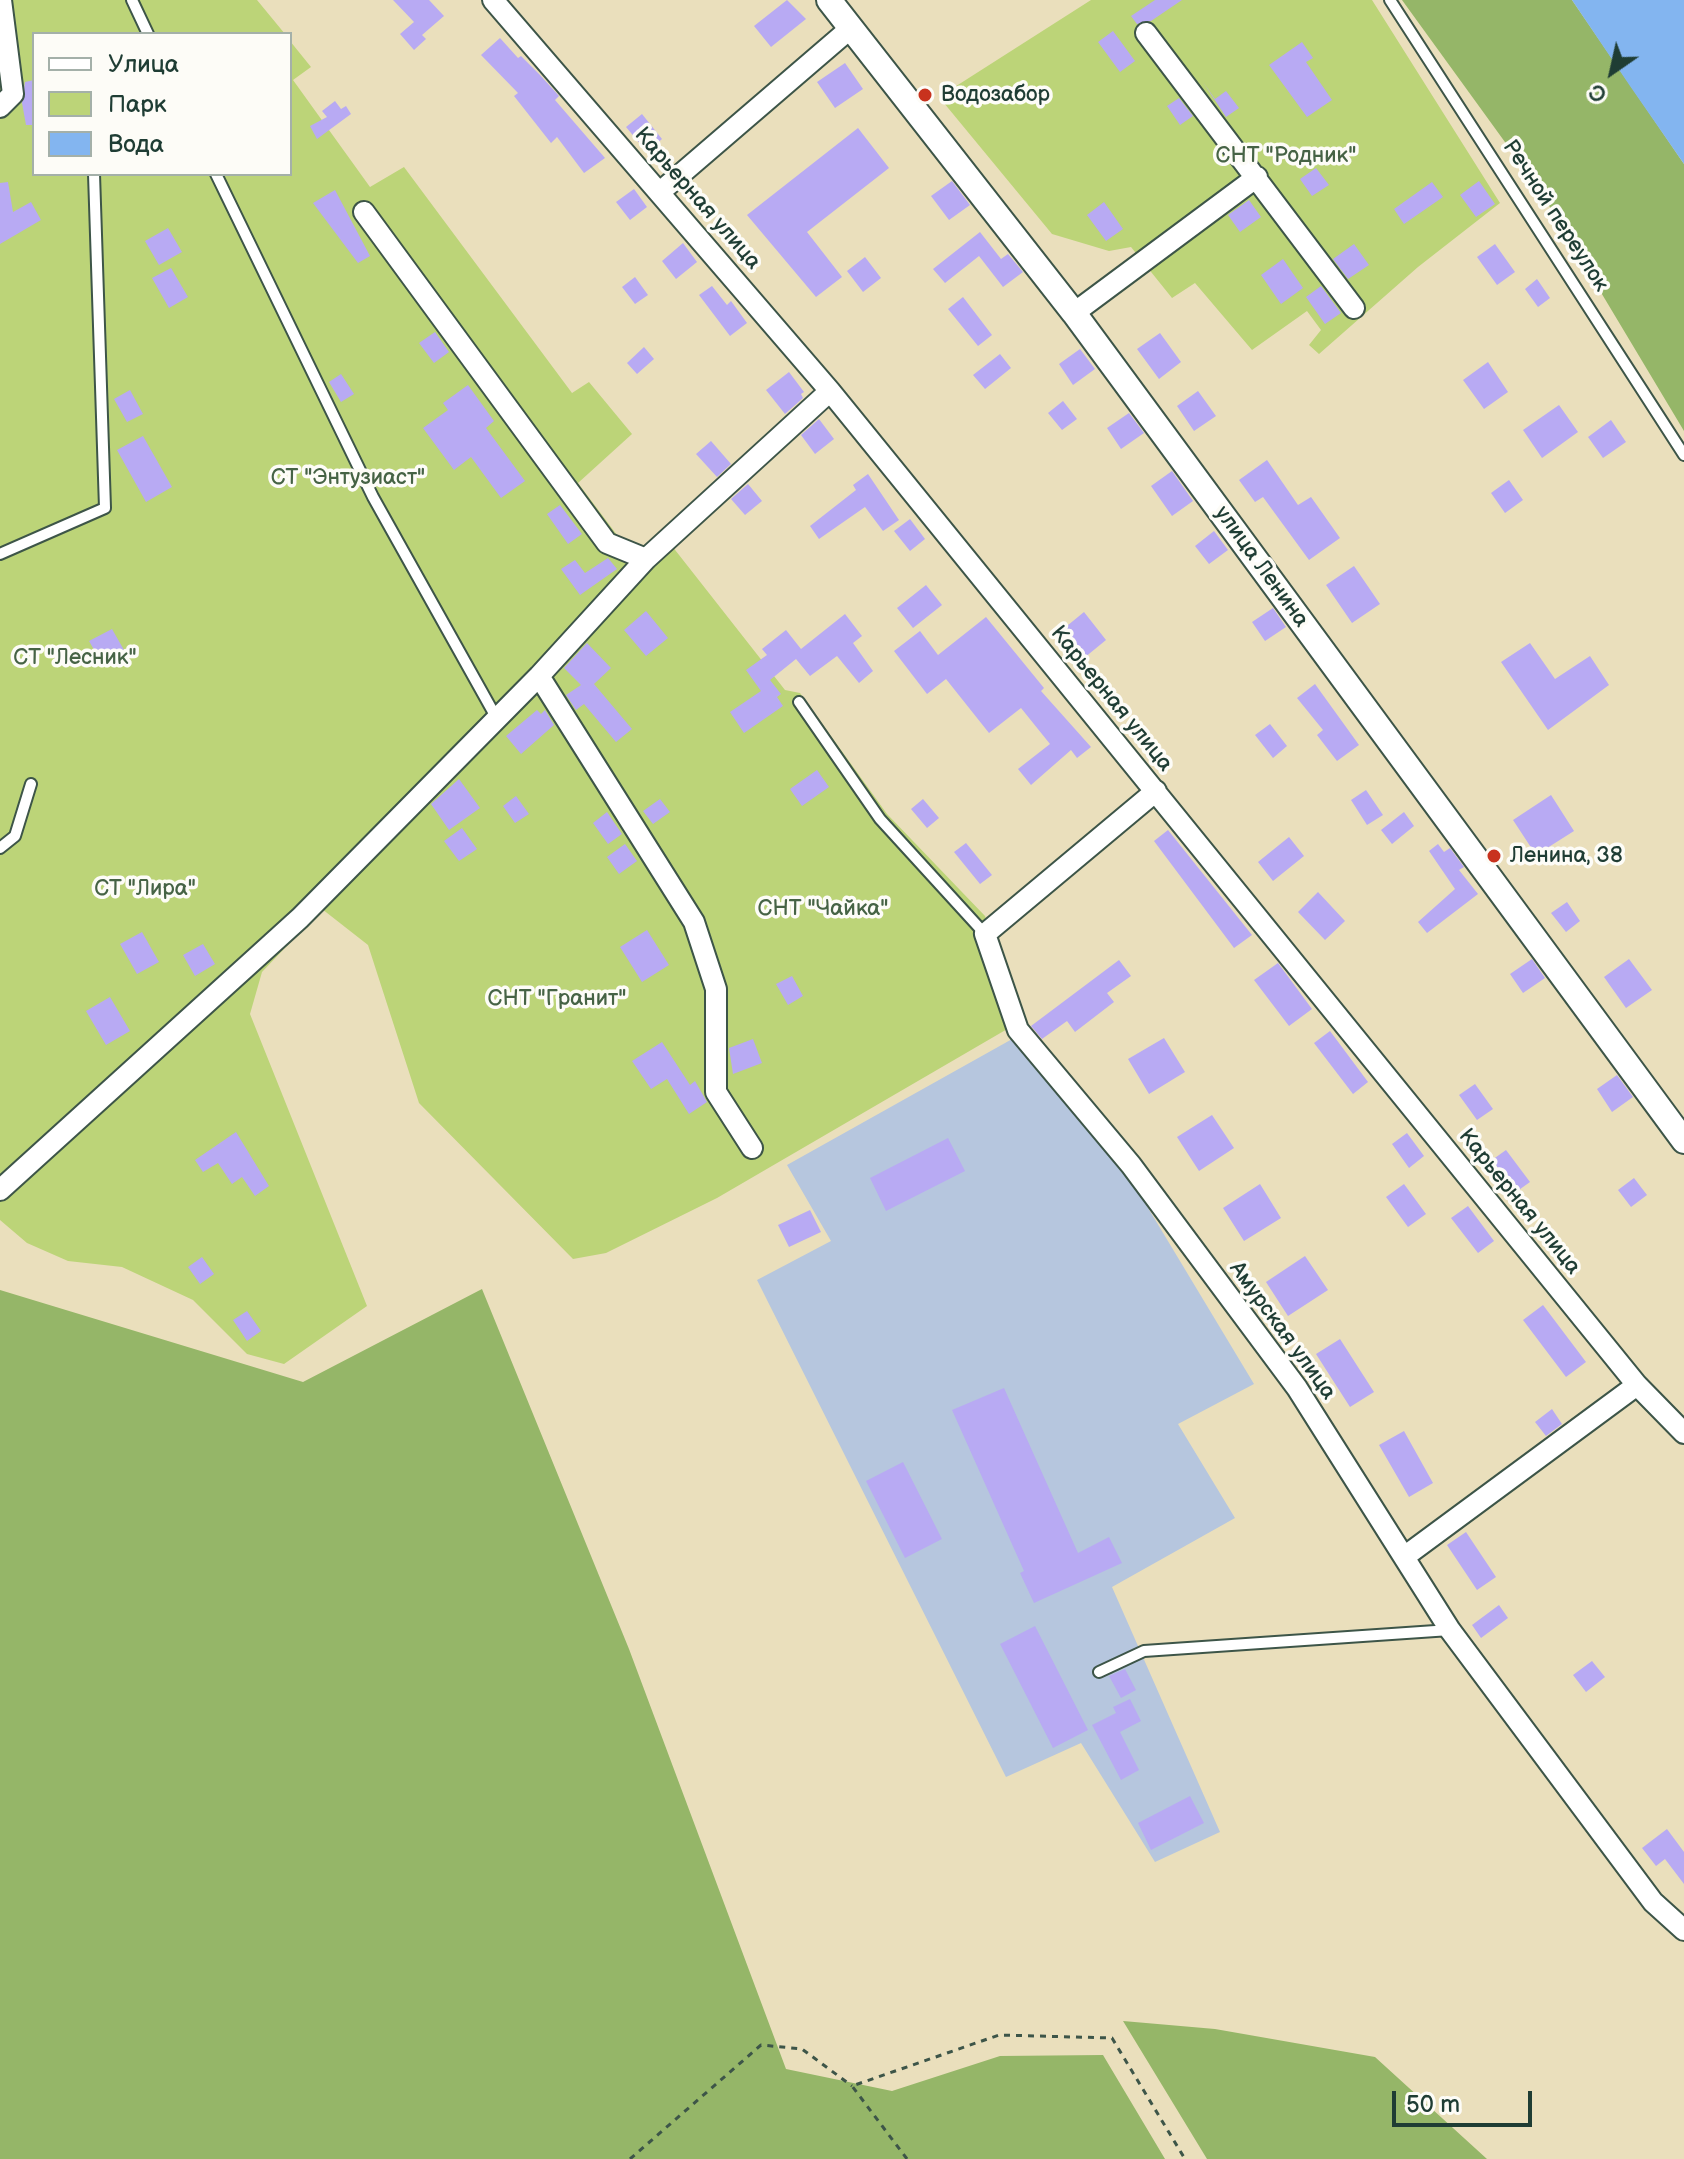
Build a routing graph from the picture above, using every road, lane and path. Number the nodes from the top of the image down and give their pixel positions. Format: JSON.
{"nodes":[{"id":1,"x":1,"y":0,"type":"edge"},
{"id":2,"x":132,"y":0,"type":"edge"},
{"id":3,"x":493,"y":0,"type":"edge"},
{"id":4,"x":829,"y":0,"type":"edge"},
{"id":5,"x":1390,"y":0,"type":"edge"},
{"id":6,"x":852,"y":27,"type":"junction"},
{"id":7,"x":147,"y":32,"type":"edge"},
{"id":8,"x":1146,"y":33,"type":"dead end"},
{"id":9,"x":0,"y":107,"type":"edge"},
{"id":10,"x":94,"y":176,"type":"edge"},
{"id":11,"x":217,"y":176,"type":"edge"},
{"id":12,"x":1257,"y":177,"type":"junction"},
{"id":13,"x":660,"y":192,"type":"junction"},
{"id":14,"x":364,"y":212,"type":"dead end"},
{"id":15,"x":1354,"y":308,"type":"dead end"},
{"id":16,"x":1074,"y":313,"type":"junction"},
{"id":17,"x":830,"y":391,"type":"junction"},
{"id":18,"x":1684,"y":455,"type":"edge"},
{"id":19,"x":0,"y":554,"type":"edge"},
{"id":20,"x":646,"y":559,"type":"junction"},
{"id":21,"x":539,"y":676,"type":"junction"},
{"id":22,"x":799,"y":702,"type":"dead end"},
{"id":23,"x":496,"y":717,"type":"junction"},
{"id":24,"x":31,"y":784,"type":"dead end"},
{"id":25,"x":1156,"y":791,"type":"junction"},
{"id":26,"x":0,"y":848,"type":"edge"},
{"id":27,"x":985,"y":934,"type":"junction"},
{"id":28,"x":1684,"y":1141,"type":"edge"},
{"id":29,"x":752,"y":1148,"type":"dead end"},
{"id":30,"x":0,"y":1190,"type":"edge"},
{"id":31,"x":1637,"y":1385,"type":"junction"},
{"id":32,"x":1684,"y":1433,"type":"edge"},
{"id":33,"x":1404,"y":1557,"type":"junction"},
{"id":34,"x":1450,"y":1630,"type":"junction"},
{"id":35,"x":1099,"y":1672,"type":"dead end"},
{"id":36,"x":1684,"y":1930,"type":"edge"},
{"id":37,"x":852,"y":2086,"type":"junction"},
{"id":38,"x":630,"y":2159,"type":"edge"},
{"id":39,"x":907,"y":2159,"type":"edge"},
{"id":40,"x":1185,"y":2159,"type":"edge"}],
"edges":[{"from":1,"to":9,"type":"street"},
{"from":2,"to":7,"type":"lane"},
{"from":3,"to":13,"type":"street","name":"Карьерная улица"},
{"from":4,"to":6,"type":"street","name":"улица Ленина"},
{"from":5,"to":18,"type":"lane","name":"Речной переулок"},
{"from":6,"to":13,"type":"street"},
{"from":6,"to":16,"type":"street","name":"улица Ленина"},
{"from":8,"to":12,"type":"street"},
{"from":10,"to":19,"type":"lane"},
{"from":11,"to":23,"type":"lane"},
{"from":12,"to":15,"type":"street"},
{"from":12,"to":16,"type":"street"},
{"from":13,"to":17,"type":"street","name":"Карьерная улица"},
{"from":14,"to":20,"type":"street"},
{"from":16,"to":28,"type":"street","name":"улица Ленина"},
{"from":17,"to":20,"type":"street"},
{"from":17,"to":25,"type":"street","name":"Карьерная улица"},
{"from":20,"to":21,"type":"street"},
{"from":21,"to":23,"type":"street"},
{"from":21,"to":29,"type":"street"},
{"from":22,"to":27,"type":"lane"},
{"from":23,"to":30,"type":"street"},
{"from":24,"to":26,"type":"lane"},
{"from":25,"to":27,"type":"street"},
{"from":25,"to":31,"type":"street","name":"Карьерная улица"},
{"from":27,"to":33,"type":"street","name":"Амурская улица"},
{"from":31,"to":32,"type":"street","name":"Карьерная улица"},
{"from":31,"to":33,"type":"street"},
{"from":33,"to":34,"type":"street","name":"Амурская улица"},
{"from":34,"to":35,"type":"lane"},
{"from":34,"to":36,"type":"street","name":"Амурская улица"},
{"from":37,"to":38,"type":"path"},
{"from":37,"to":39,"type":"path"},
{"from":37,"to":40,"type":"path"}]}
